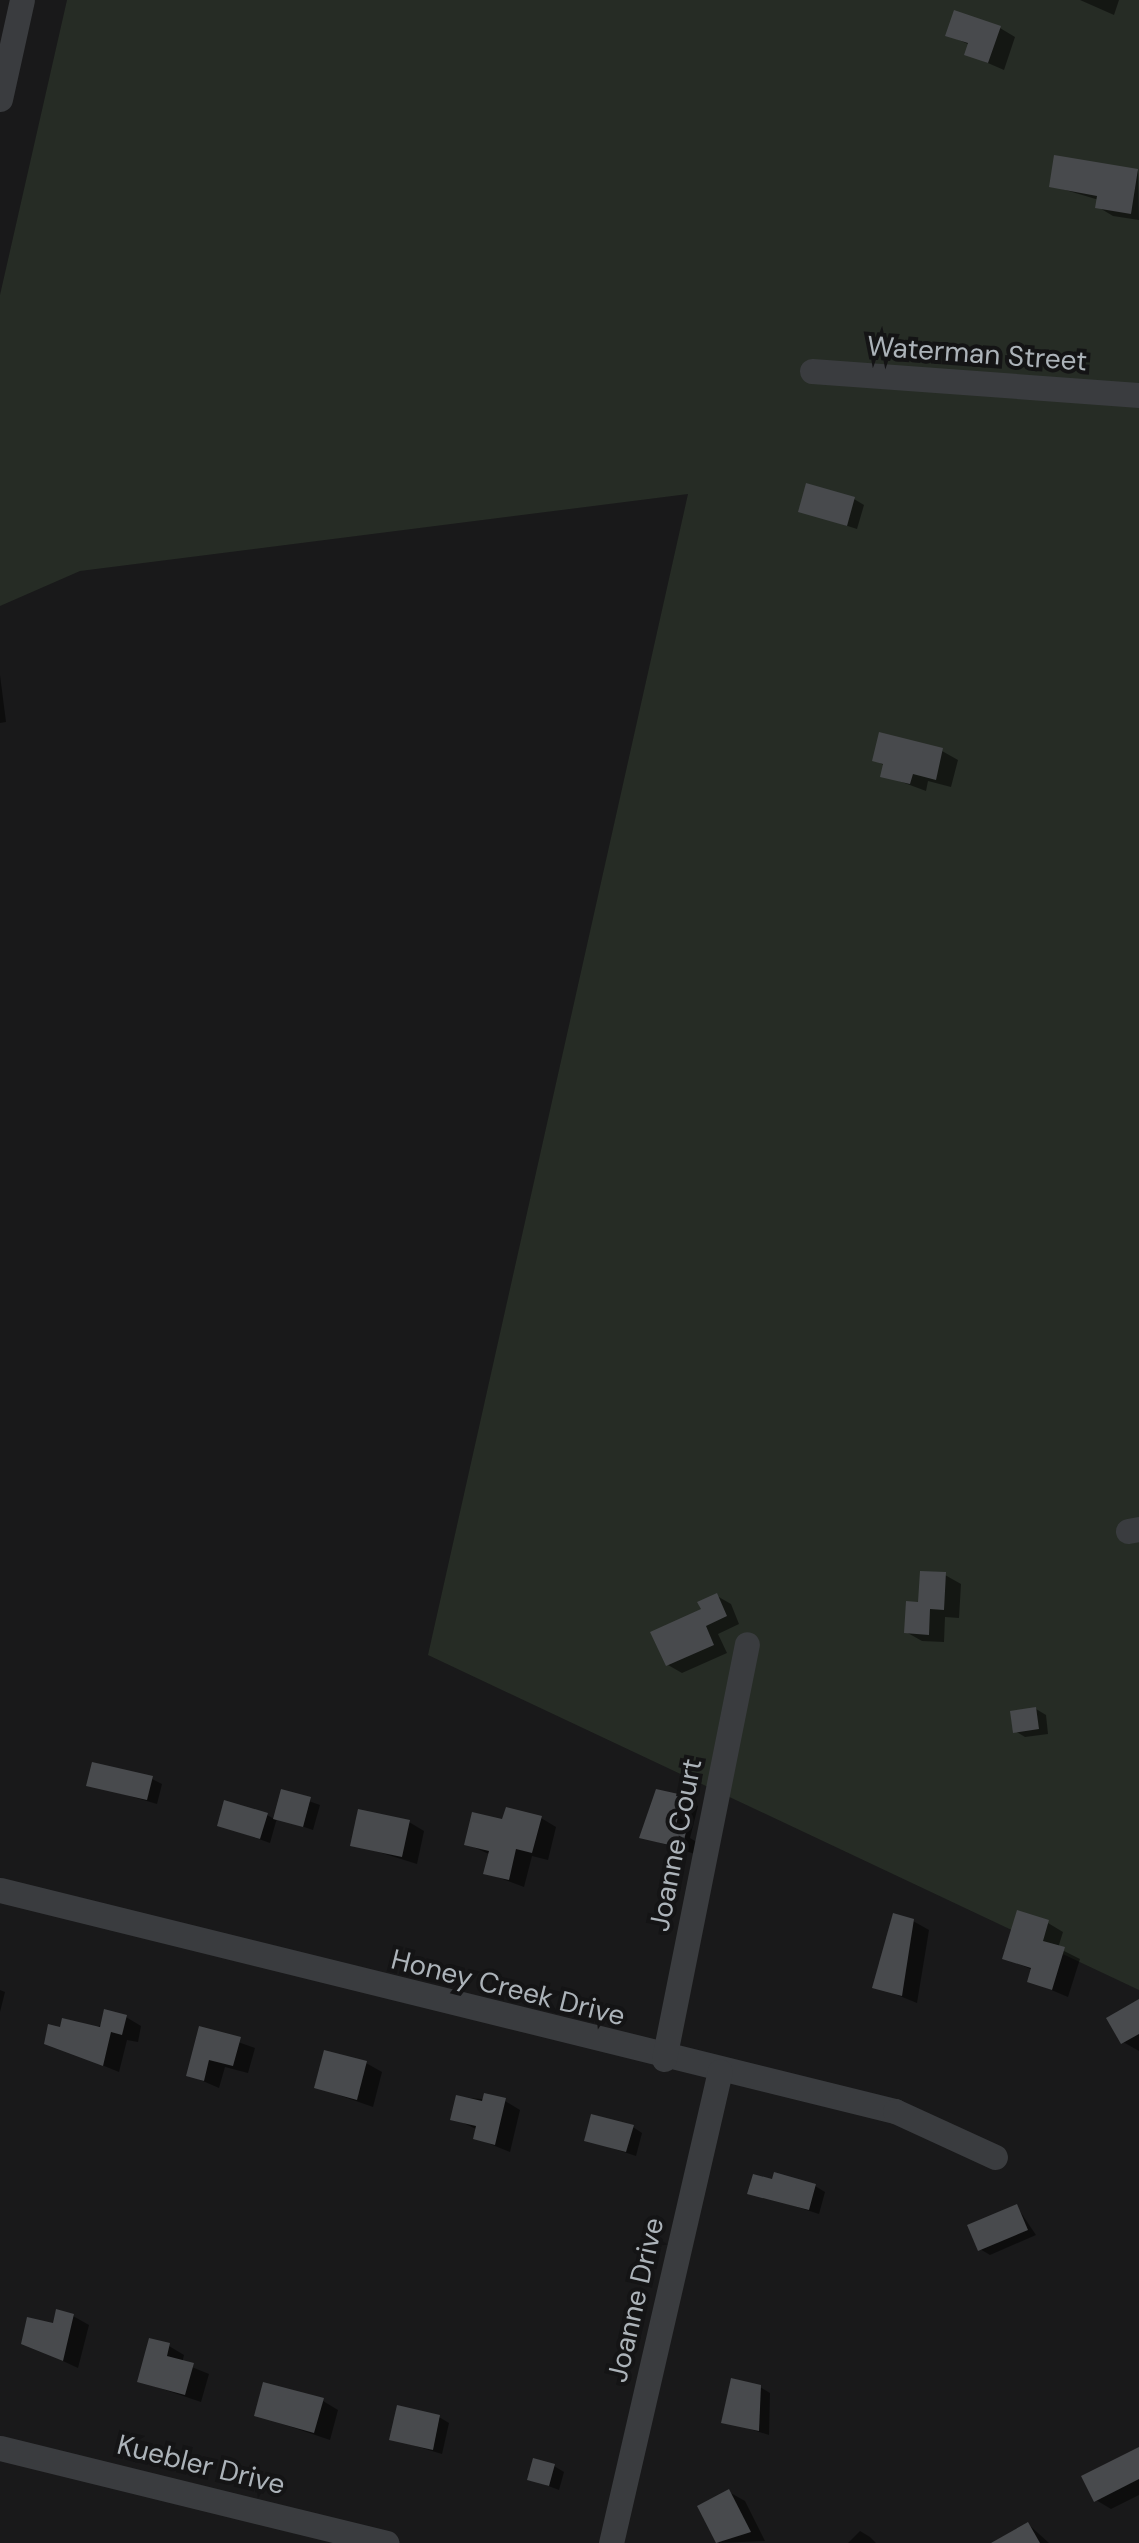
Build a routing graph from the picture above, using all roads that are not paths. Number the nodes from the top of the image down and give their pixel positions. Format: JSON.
{"nodes":[{"id":1,"x":22,"y":0,"type":"edge"},
{"id":2,"x":0,"y":99,"type":"edge"},
{"id":3,"x":812,"y":371,"type":"dead end"},
{"id":4,"x":1139,"y":394,"type":"edge"},
{"id":5,"x":747,"y":1644,"type":"dead end"},
{"id":6,"x":0,"y":1890,"type":"edge"},
{"id":7,"x":664,"y":2058,"type":"junction"},
{"id":8,"x":720,"y":2071,"type":"junction"},
{"id":9,"x":995,"y":2156,"type":"dead end"},
{"id":10,"x":0,"y":2448,"type":"edge"},
{"id":11,"x":386,"y":2543,"type":"edge"},
{"id":12,"x":611,"y":2543,"type":"edge"}],
"edges":[{"from":1,"to":2,"type":"street"},
{"from":3,"to":4,"type":"street","name":"Waterman Street"},
{"from":5,"to":7,"type":"street","name":"Joanne Court"},
{"from":6,"to":7,"type":"street","name":"Honey Creek Drive"},
{"from":7,"to":8,"type":"street","name":"Honey Creek Drive"},
{"from":8,"to":9,"type":"street","name":"Honey Creek Drive"},
{"from":8,"to":12,"type":"street","name":"Joanne Drive"},
{"from":10,"to":11,"type":"street","name":"Kuebler Drive"}]}
